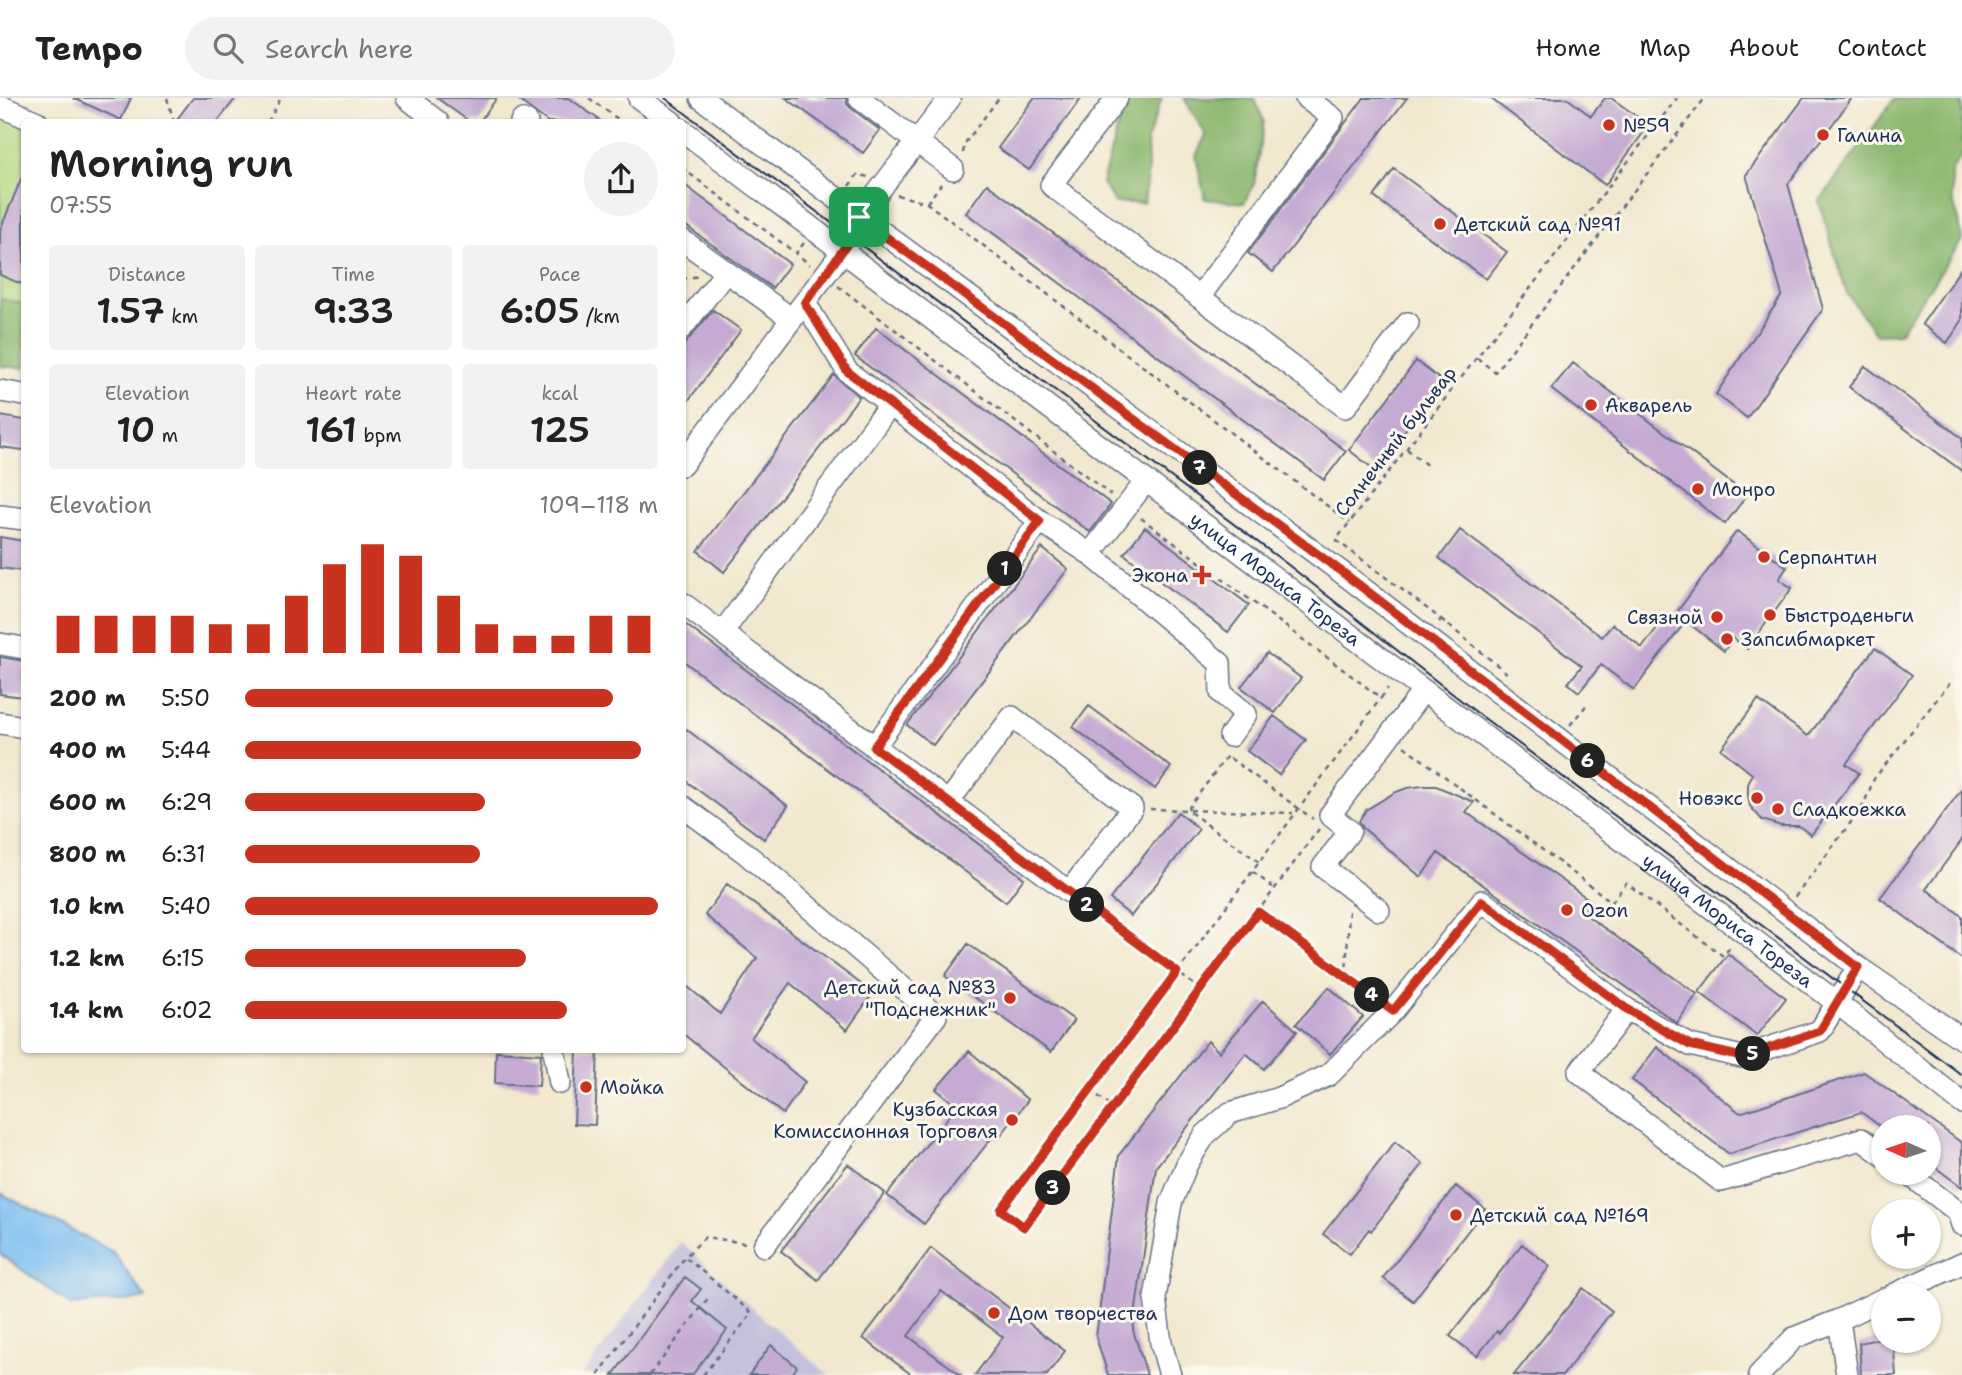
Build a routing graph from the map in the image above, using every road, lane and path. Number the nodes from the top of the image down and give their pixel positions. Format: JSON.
{"nodes":[{"id":1,"x":167,"y":98,"type":"edge"},
{"id":2,"x":281,"y":98,"type":"edge"},
{"id":3,"x":407,"y":98,"type":"edge"},
{"id":4,"x":589,"y":98,"type":"edge"},
{"id":5,"x":639,"y":98,"type":"edge"},
{"id":6,"x":701,"y":98,"type":"edge"},
{"id":7,"x":859,"y":98,"type":"edge"},
{"id":8,"x":950,"y":98,"type":"edge"},
{"id":9,"x":999,"y":98,"type":"edge"},
{"id":10,"x":1117,"y":98,"type":"edge"},
{"id":11,"x":1306,"y":98,"type":"edge"},
{"id":12,"x":1678,"y":98,"type":"edge"},
{"id":13,"x":1705,"y":98,"type":"edge"},
{"id":14,"x":0,"y":106,"type":"edge"},
{"id":15,"x":30,"y":119,"type":"edge"},
{"id":16,"x":173,"y":119,"type":"edge"},
{"id":17,"x":270,"y":119,"type":"edge"},
{"id":18,"x":434,"y":119,"type":"edge"},
{"id":19,"x":618,"y":119,"type":"edge"},
{"id":20,"x":668,"y":119,"type":"edge"},
{"id":21,"x":686,"y":134,"type":"edge"},
{"id":22,"x":917,"y":141,"type":"junction"},
{"id":23,"x":953,"y":169,"type":"junction"},
{"id":24,"x":686,"y":171,"type":"edge"},
{"id":25,"x":884,"y":185,"type":"junction"},
{"id":26,"x":837,"y":201,"type":"junction"},
{"id":27,"x":927,"y":203,"type":"junction"},
{"id":28,"x":859,"y":217,"type":"junction"},
{"id":29,"x":814,"y":230,"type":"junction"},
{"id":30,"x":686,"y":243,"type":"edge"},
{"id":31,"x":843,"y":251,"type":"junction"},
{"id":32,"x":796,"y":253,"type":"junction"},
{"id":33,"x":726,"y":272,"type":"junction"},
{"id":34,"x":825,"y":276,"type":"junction"},
{"id":35,"x":1199,"y":297,"type":"junction"},
{"id":36,"x":805,"y":303,"type":"junction"},
{"id":37,"x":792,"y":319,"type":"junction"},
{"id":38,"x":686,"y":323,"type":"edge"},
{"id":39,"x":1408,"y":323,"type":"dead end"},
{"id":40,"x":1477,"y":358,"type":"junction"},
{"id":41,"x":0,"y":391,"type":"edge"},
{"id":42,"x":21,"y":394,"type":"edge"},
{"id":43,"x":890,"y":405,"type":"junction"},
{"id":44,"x":1407,"y":449,"type":"junction"},
{"id":45,"x":686,"y":460,"type":"edge"},
{"id":46,"x":1429,"y":467,"type":"dead end"},
{"id":47,"x":1146,"y":481,"type":"junction"},
{"id":48,"x":0,"y":516,"type":"edge"},
{"id":49,"x":21,"y":519,"type":"edge"},
{"id":50,"x":1040,"y":521,"type":"junction"},
{"id":51,"x":1350,"y":523,"type":"junction"},
{"id":52,"x":1336,"y":540,"type":"dead end"},
{"id":53,"x":1090,"y":554,"type":"junction"},
{"id":54,"x":686,"y":606,"type":"edge"},
{"id":55,"x":722,"y":633,"type":"junction"},
{"id":56,"x":0,"y":644,"type":"edge"},
{"id":57,"x":21,"y":648,"type":"edge"},
{"id":58,"x":1423,"y":691,"type":"junction"},
{"id":59,"x":1381,"y":698,"type":"dead end"},
{"id":60,"x":1589,"y":702,"type":"dead end"},
{"id":61,"x":0,"y":723,"type":"edge"},
{"id":62,"x":1570,"y":725,"type":"dead end"},
{"id":63,"x":21,"y":726,"type":"edge"},
{"id":64,"x":1230,"y":736,"type":"dead end"},
{"id":65,"x":874,"y":747,"type":"junction"},
{"id":66,"x":949,"y":801,"type":"junction"},
{"id":67,"x":1132,"y":808,"type":"junction"},
{"id":68,"x":1299,"y":808,"type":"junction"},
{"id":69,"x":686,"y":809,"type":"edge"},
{"id":70,"x":1187,"y":810,"type":"junction"},
{"id":71,"x":1295,"y":813,"type":"junction"},
{"id":72,"x":1326,"y":820,"type":"junction"},
{"id":73,"x":1259,"y":862,"type":"junction"},
{"id":74,"x":1252,"y":871,"type":"junction"},
{"id":75,"x":1349,"y":887,"type":"junction"},
{"id":76,"x":1275,"y":889,"type":"junction"},
{"id":77,"x":1069,"y":892,"type":"junction"},
{"id":78,"x":1378,"y":910,"type":"dead end"},
{"id":79,"x":1258,"y":912,"type":"junction"},
{"id":80,"x":1858,"y":967,"type":"junction"},
{"id":81,"x":1177,"y":972,"type":"junction"},
{"id":82,"x":1346,"y":976,"type":"junction"},
{"id":83,"x":1200,"y":989,"type":"junction"},
{"id":84,"x":1836,"y":1002,"type":"junction"},
{"id":85,"x":1627,"y":1009,"type":"junction"},
{"id":86,"x":1393,"y":1011,"type":"junction"},
{"id":87,"x":1962,"y":1039,"type":"edge"},
{"id":88,"x":555,"y":1053,"type":"edge"},
{"id":89,"x":560,"y":1083,"type":"dead end"},
{"id":90,"x":1090,"y":1090,"type":"junction"},
{"id":91,"x":1962,"y":1103,"type":"edge"},
{"id":92,"x":1112,"y":1107,"type":"junction"},
{"id":93,"x":1871,"y":1146,"type":"edge"},
{"id":94,"x":1923,"y":1185,"type":"edge"},
{"id":95,"x":1962,"y":1225,"type":"edge"},
{"id":96,"x":764,"y":1246,"type":"joint"},
{"id":97,"x":685,"y":1257,"type":"junction"},
{"id":98,"x":1962,"y":1263,"type":"edge"},
{"id":99,"x":1919,"y":1283,"type":"edge"},
{"id":100,"x":709,"y":1297,"type":"dead end"},
{"id":101,"x":1871,"y":1305,"type":"edge"},
{"id":102,"x":1839,"y":1320,"type":"junction"},
{"id":103,"x":1172,"y":1374,"type":"edge"},
{"id":104,"x":598,"y":1375,"type":"edge"},
{"id":105,"x":650,"y":1375,"type":"edge"},
{"id":106,"x":703,"y":1375,"type":"edge"},
{"id":107,"x":1759,"y":1375,"type":"edge"},
{"id":108,"x":1847,"y":1375,"type":"edge"}],
"edges":[{"from":1,"to":16,"type":"path"},
{"from":2,"to":17,"type":"path"},
{"from":3,"to":18,"type":"street"},
{"from":4,"to":19,"type":"path"},
{"from":5,"to":20,"type":"street"},
{"from":6,"to":26,"type":"street"},
{"from":7,"to":22,"type":"street"},
{"from":8,"to":22,"type":"street"},
{"from":9,"to":23,"type":"path"},
{"from":10,"to":35,"type":"street"},
{"from":11,"to":35,"type":"street"},
{"from":12,"to":40,"type":"path","name":"Солнечный бульвар"},
{"from":13,"to":40,"type":"path","name":"Солнечный бульвар"},
{"from":14,"to":15,"type":"street"},
{"from":21,"to":29,"type":"street","name":"улица Мориса Тореза"},
{"from":22,"to":23,"type":"street"},
{"from":22,"to":25,"type":"street"},
{"from":23,"to":27,"type":"path"},
{"from":24,"to":32,"type":"path"},
{"from":25,"to":26,"type":"path"},
{"from":25,"to":27,"type":"path"},
{"from":25,"to":28,"type":"street"},
{"from":26,"to":28,"type":"street"},
{"from":27,"to":51,"type":"path"},
{"from":28,"to":31,"type":"street"},
{"from":28,"to":80,"type":"street"},
{"from":29,"to":31,"type":"street","name":"улица Мориса Тореза"},
{"from":29,"to":32,"type":"path"},
{"from":30,"to":33,"type":"street"},
{"from":31,"to":34,"type":"street"},
{"from":31,"to":47,"type":"street","name":"улица Мориса Тореза"},
{"from":32,"to":34,"type":"path"},
{"from":33,"to":37,"type":"street"},
{"from":33,"to":38,"type":"street"},
{"from":34,"to":36,"type":"street"},
{"from":35,"to":39,"type":"street"},
{"from":36,"to":37,"type":"street"},
{"from":36,"to":43,"type":"street"},
{"from":37,"to":45,"type":"street"},
{"from":40,"to":44,"type":"path","name":"Солнечный бульвар"},
{"from":41,"to":42,"type":"street"},
{"from":43,"to":50,"type":"street"},
{"from":43,"to":55,"type":"street"},
{"from":44,"to":46,"type":"path"},
{"from":44,"to":51,"type":"path","name":"Солнечный бульвар"},
{"from":47,"to":53,"type":"street"},
{"from":47,"to":58,"type":"street","name":"улица Мориса Тореза"},
{"from":48,"to":49,"type":"street"},
{"from":50,"to":53,"type":"street"},
{"from":50,"to":65,"type":"street"},
{"from":51,"to":52,"type":"path","name":"Солнечный бульвар"},
{"from":53,"to":64,"type":"street"},
{"from":54,"to":55,"type":"street"},
{"from":55,"to":65,"type":"street"},
{"from":56,"to":57,"type":"street"},
{"from":58,"to":72,"type":"street"},
{"from":58,"to":84,"type":"street","name":"улица Мориса Тореза"},
{"from":59,"to":68,"type":"path"},
{"from":60,"to":62,"type":"path"},
{"from":61,"to":63,"type":"street"},
{"from":65,"to":66,"type":"street"},
{"from":66,"to":67,"type":"street"},
{"from":66,"to":77,"type":"street"},
{"from":67,"to":70,"type":"path"},
{"from":67,"to":77,"type":"street"},
{"from":68,"to":70,"type":"path"},
{"from":68,"to":71,"type":"path"},
{"from":68,"to":72,"type":"path"},
{"from":69,"to":96,"type":"street"},
{"from":70,"to":71,"type":"path"},
{"from":70,"to":73,"type":"path"},
{"from":71,"to":73,"type":"path"},
{"from":72,"to":75,"type":"street"},
{"from":72,"to":76,"type":"path"},
{"from":73,"to":74,"type":"path"},
{"from":74,"to":76,"type":"path"},
{"from":74,"to":81,"type":"path"},
{"from":75,"to":78,"type":"street"},
{"from":75,"to":82,"type":"path"},
{"from":76,"to":79,"type":"path"},
{"from":77,"to":81,"type":"path"},
{"from":79,"to":82,"type":"path"},
{"from":79,"to":83,"type":"path"},
{"from":80,"to":84,"type":"street"},
{"from":80,"to":87,"type":"street"},
{"from":81,"to":83,"type":"path"},
{"from":81,"to":90,"type":"path"},
{"from":82,"to":86,"type":"path"},
{"from":83,"to":92,"type":"path"},
{"from":84,"to":85,"type":"street"},
{"from":84,"to":91,"type":"street","name":"улица Мориса Тореза"},
{"from":85,"to":86,"type":"street"},
{"from":85,"to":93,"type":"street"},
{"from":86,"to":103,"type":"street"},
{"from":88,"to":89,"type":"street"},
{"from":90,"to":92,"type":"path"},
{"from":90,"to":92,"type":"path"},
{"from":94,"to":95,"type":"street"},
{"from":96,"to":97,"type":"path"},
{"from":97,"to":104,"type":"path"},
{"from":97,"to":106,"type":"path"},
{"from":98,"to":99,"type":"street"},
{"from":100,"to":105,"type":"path"},
{"from":101,"to":102,"type":"street"},
{"from":102,"to":107,"type":"street"},
{"from":102,"to":108,"type":"street"}]}
